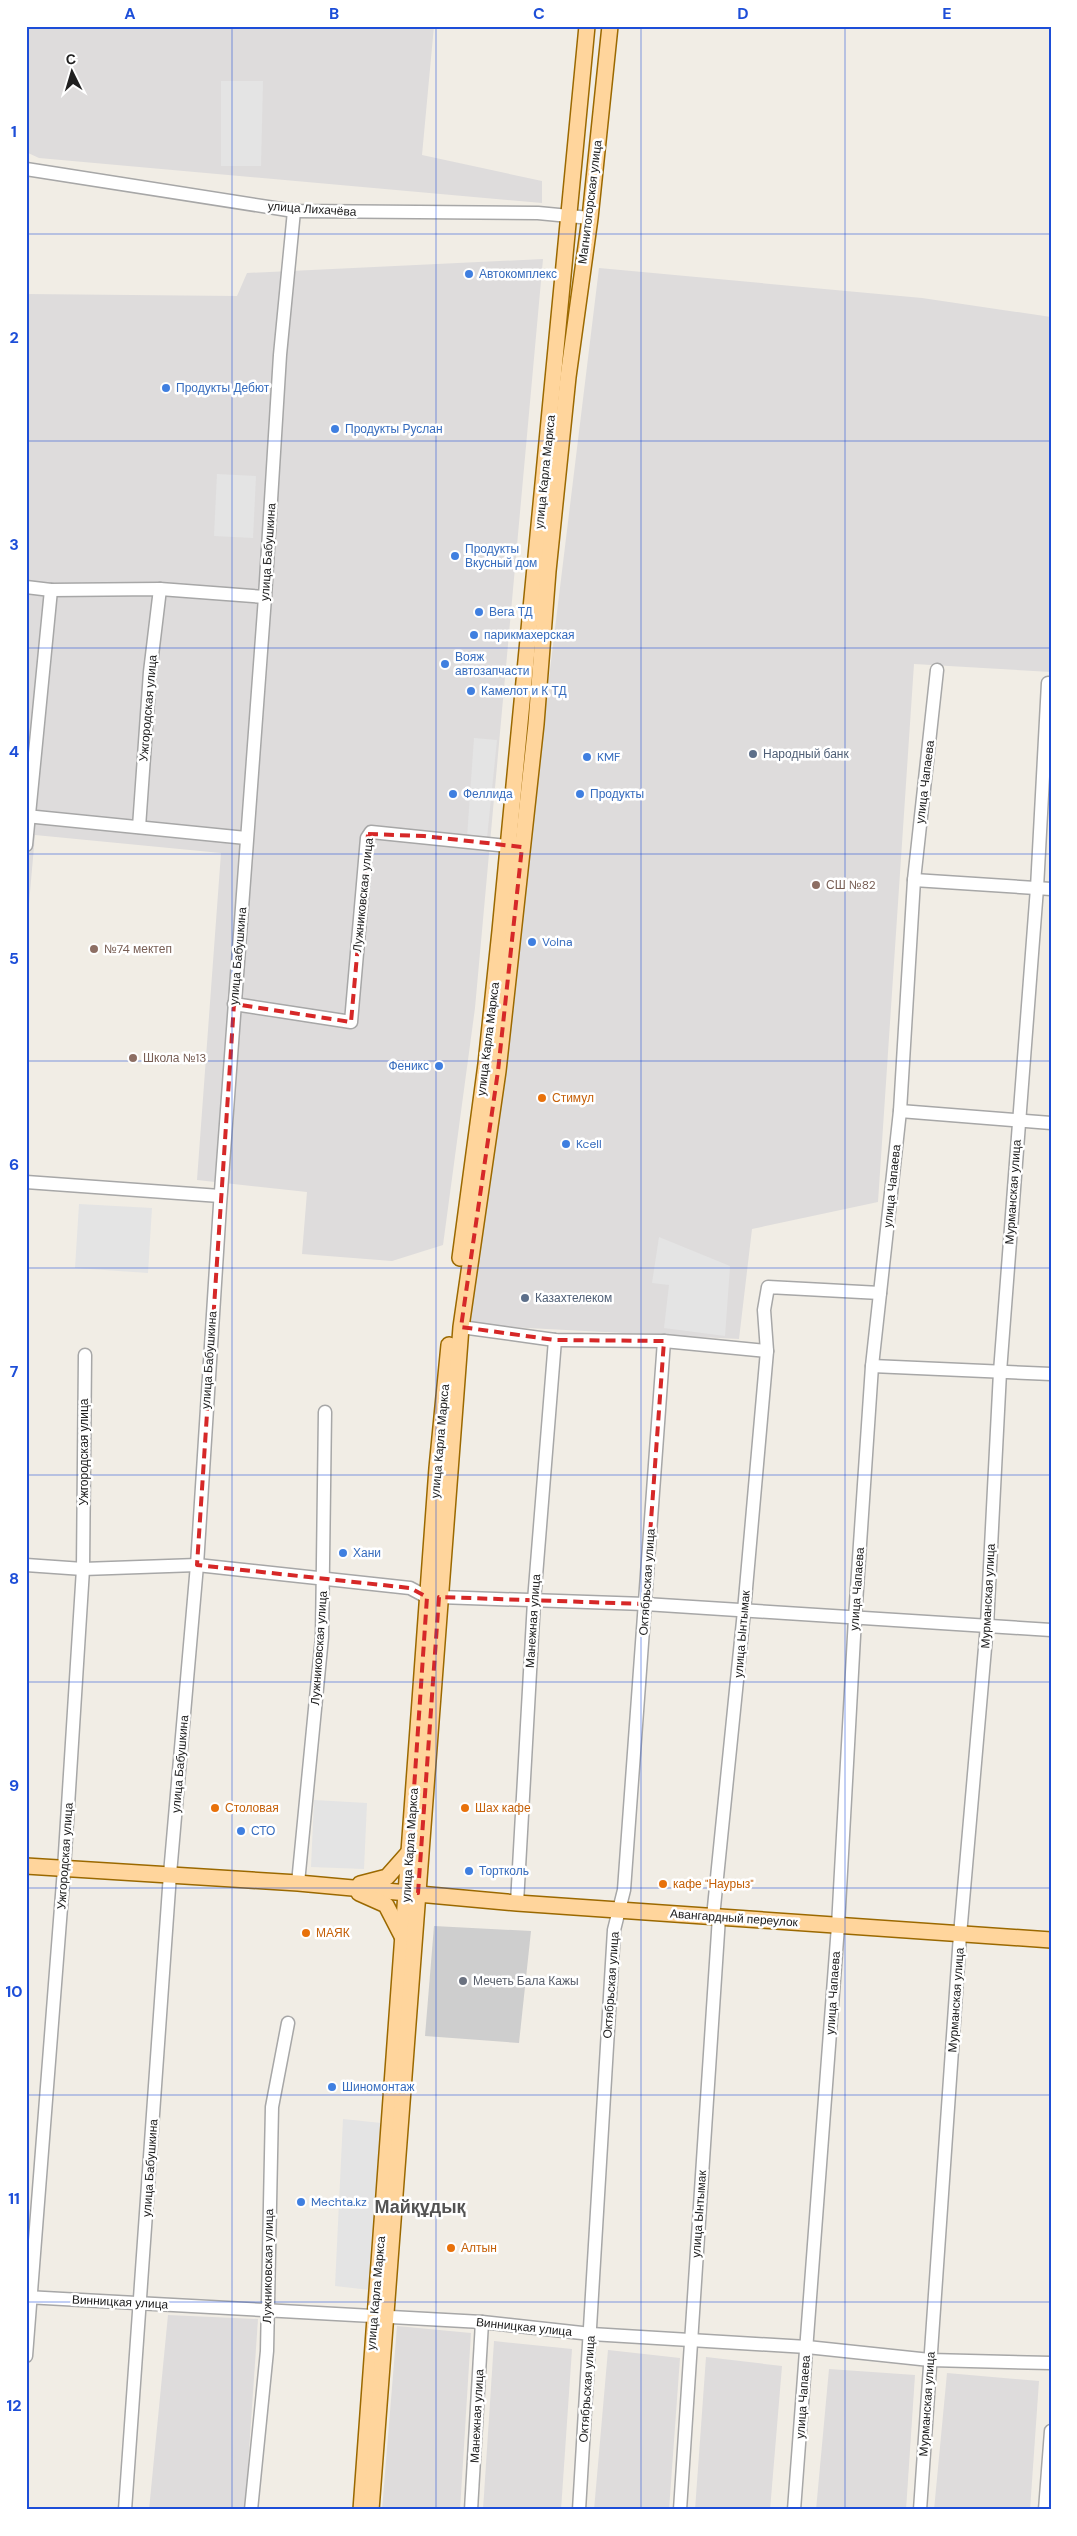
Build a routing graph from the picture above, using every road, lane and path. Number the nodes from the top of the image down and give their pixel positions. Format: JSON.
{"nodes":[{"id":1,"x":587,"y":26,"type":"edge"},
{"id":2,"x":610,"y":26,"type":"edge"},
{"id":3,"x":26,"y":169,"type":"edge"},
{"id":4,"x":294,"y":211,"type":"junction"},
{"id":5,"x":570,"y":215,"type":"junction"},
{"id":6,"x":590,"y":218,"type":"junction"},
{"id":7,"x":562,"y":376,"type":"junction"},
{"id":8,"x":26,"y":587,"type":"edge"},
{"id":9,"x":51,"y":590,"type":"junction"},
{"id":10,"x":160,"y":590,"type":"junction"},
{"id":11,"x":265,"y":597,"type":"junction"},
{"id":12,"x":938,"y":670,"type":"dead end"},
{"id":13,"x":1048,"y":683,"type":"dead end"},
{"id":14,"x":28,"y":816,"type":"edge"},
{"id":15,"x":139,"y":827,"type":"junction"},
{"id":16,"x":246,"y":838,"type":"junction"},
{"id":17,"x":26,"y":845,"type":"edge"},
{"id":18,"x":507,"y":845,"type":"junction"},
{"id":19,"x":522,"y":847,"type":"junction"},
{"id":20,"x":914,"y":880,"type":"junction"},
{"id":21,"x":1038,"y":888,"type":"junction"},
{"id":22,"x":1051,"y":889,"type":"edge"},
{"id":23,"x":234,"y":1004,"type":"junction"},
{"id":24,"x":900,"y":1111,"type":"junction"},
{"id":25,"x":1018,"y":1120,"type":"junction"},
{"id":26,"x":1051,"y":1123,"type":"edge"},
{"id":27,"x":26,"y":1182,"type":"edge"},
{"id":28,"x":220,"y":1196,"type":"junction"},
{"id":29,"x":880,"y":1294,"type":"junction"},
{"id":30,"x":461,"y":1327,"type":"junction"},
{"id":31,"x":555,"y":1340,"type":"junction"},
{"id":32,"x":664,"y":1341,"type":"junction"},
{"id":33,"x":767,"y":1351,"type":"junction"},
{"id":34,"x":85,"y":1355,"type":"dead end"},
{"id":35,"x":872,"y":1366,"type":"junction"},
{"id":36,"x":1000,"y":1372,"type":"junction"},
{"id":37,"x":1051,"y":1374,"type":"edge"},
{"id":38,"x":325,"y":1412,"type":"dead end"},
{"id":39,"x":26,"y":1564,"type":"edge"},
{"id":40,"x":197,"y":1565,"type":"junction"},
{"id":41,"x":83,"y":1569,"type":"junction"},
{"id":42,"x":324,"y":1578,"type":"junction"},
{"id":43,"x":433,"y":1597,"type":"junction"},
{"id":44,"x":534,"y":1601,"type":"junction"},
{"id":45,"x":645,"y":1604,"type":"junction"},
{"id":46,"x":744,"y":1611,"type":"junction"},
{"id":47,"x":855,"y":1618,"type":"junction"},
{"id":48,"x":987,"y":1625,"type":"junction"},
{"id":49,"x":1051,"y":1630,"type":"edge"},
{"id":50,"x":410,"y":1851,"type":"junction"},
{"id":51,"x":26,"y":1866,"type":"edge"},
{"id":52,"x":64,"y":1869,"type":"junction"},
{"id":53,"x":170,"y":1874,"type":"junction"},
{"id":54,"x":298,"y":1883,"type":"junction"},
{"id":55,"x":338,"y":1888,"type":"junction"},
{"id":56,"x":413,"y":1892,"type":"junction"},
{"id":57,"x":517,"y":1903,"type":"junction"},
{"id":58,"x":620,"y":1909,"type":"junction"},
{"id":59,"x":716,"y":1917,"type":"junction"},
{"id":60,"x":838,"y":1926,"type":"junction"},
{"id":61,"x":960,"y":1935,"type":"junction"},
{"id":62,"x":404,"y":1938,"type":"junction"},
{"id":63,"x":1051,"y":1940,"type":"edge"},
{"id":64,"x":288,"y":2023,"type":"dead end"},
{"id":65,"x":28,"y":2297,"type":"edge"},
{"id":66,"x":141,"y":2304,"type":"junction"},
{"id":67,"x":266,"y":2309,"type":"junction"},
{"id":68,"x":380,"y":2315,"type":"junction"},
{"id":69,"x":482,"y":2322,"type":"junction"},
{"id":70,"x":591,"y":2334,"type":"junction"},
{"id":71,"x":691,"y":2340,"type":"junction"},
{"id":72,"x":807,"y":2347,"type":"junction"},
{"id":73,"x":26,"y":2356,"type":"edge"},
{"id":74,"x":930,"y":2360,"type":"junction"},
{"id":75,"x":1051,"y":2363,"type":"edge"},
{"id":76,"x":1051,"y":2431,"type":"edge"},
{"id":77,"x":125,"y":2510,"type":"edge"},
{"id":78,"x":251,"y":2510,"type":"edge"},
{"id":79,"x":361,"y":2510,"type":"edge"},
{"id":80,"x":371,"y":2510,"type":"edge"},
{"id":81,"x":471,"y":2510,"type":"edge"},
{"id":82,"x":578,"y":2510,"type":"edge"},
{"id":83,"x":680,"y":2510,"type":"edge"},
{"id":84,"x":794,"y":2510,"type":"edge"},
{"id":85,"x":920,"y":2510,"type":"edge"},
{"id":86,"x":1045,"y":2510,"type":"edge"}],
"edges":[{"from":1,"to":5,"type":"main road","name":"Магнитогорская улица"},
{"from":2,"to":6,"type":"main road","name":"Магнитогорская улица"},
{"from":3,"to":4,"type":"street","name":"улица Лихачёва"},
{"from":4,"to":5,"type":"street","name":"улица Лихачёва"},
{"from":4,"to":11,"type":"street","name":"улица Бабушкина"},
{"from":5,"to":6,"type":"street","name":"улица Лихачёва"},
{"from":5,"to":7,"type":"main road","name":"Магнитогорская улица"},
{"from":6,"to":7,"type":"main road","name":"Магнитогорская улица"},
{"from":7,"to":18,"type":"main road","name":"улица Карла Маркса"},
{"from":7,"to":19,"type":"main road","name":"улица Карла Маркса"},
{"from":8,"to":9,"type":"street"},
{"from":9,"to":10,"type":"street"},
{"from":9,"to":14,"type":"street"},
{"from":10,"to":11,"type":"street"},
{"from":10,"to":15,"type":"street","name":"Ужгородская улица"},
{"from":11,"to":16,"type":"street","name":"улица Бабушкина"},
{"from":12,"to":20,"type":"street","name":"улица Чапаева"},
{"from":13,"to":21,"type":"street","name":"Мурманская улица"},
{"from":14,"to":15,"type":"street"},
{"from":14,"to":17,"type":"street"},
{"from":15,"to":16,"type":"street"},
{"from":16,"to":23,"type":"street","name":"улица Бабушкина"},
{"from":18,"to":19,"type":"street","name":"Лужниковская улица"},
{"from":18,"to":23,"type":"street","name":"Лужниковская улица"},
{"from":18,"to":43,"type":"main road","name":"улица Карла Маркса"},
{"from":19,"to":30,"type":"main road","name":"улица Карла Маркса"},
{"from":20,"to":21,"type":"street"},
{"from":20,"to":24,"type":"street","name":"улица Чапаева"},
{"from":21,"to":22,"type":"street"},
{"from":21,"to":25,"type":"street","name":"Мурманская улица"},
{"from":23,"to":28,"type":"street","name":"улица Бабушкина"},
{"from":24,"to":25,"type":"street"},
{"from":24,"to":29,"type":"street","name":"улица Чапаева"},
{"from":25,"to":26,"type":"street"},
{"from":25,"to":36,"type":"street","name":"Мурманская улица"},
{"from":27,"to":28,"type":"street"},
{"from":28,"to":40,"type":"street","name":"улица Бабушкина"},
{"from":29,"to":33,"type":"street","name":"улица Ынтымак"},
{"from":29,"to":35,"type":"street","name":"улица Чапаева"},
{"from":30,"to":31,"type":"street"},
{"from":30,"to":43,"type":"main road","name":"улица Карла Маркса"},
{"from":31,"to":32,"type":"street"},
{"from":31,"to":44,"type":"street","name":"Манежная улица"},
{"from":32,"to":33,"type":"street"},
{"from":32,"to":45,"type":"street","name":"Октябрьская улица"},
{"from":33,"to":46,"type":"street","name":"улица Ынтымак"},
{"from":34,"to":41,"type":"street","name":"Ужгородская улица"},
{"from":35,"to":36,"type":"street"},
{"from":35,"to":47,"type":"street","name":"улица Чапаева"},
{"from":36,"to":37,"type":"street"},
{"from":36,"to":48,"type":"street","name":"Мурманская улица"},
{"from":38,"to":42,"type":"street","name":"Лужниковская улица"},
{"from":39,"to":41,"type":"street"},
{"from":40,"to":41,"type":"street"},
{"from":40,"to":42,"type":"street"},
{"from":40,"to":53,"type":"street","name":"улица Бабушкина"},
{"from":41,"to":52,"type":"street","name":"Ужгородская улица"},
{"from":42,"to":43,"type":"street"},
{"from":42,"to":54,"type":"street","name":"Лужниковская улица"},
{"from":43,"to":44,"type":"street"},
{"from":43,"to":50,"type":"main road","name":"улица Карла Маркса"},
{"from":43,"to":56,"type":"main road","name":"улица Карла Маркса"},
{"from":44,"to":45,"type":"street"},
{"from":44,"to":57,"type":"street","name":"Манежная улица"},
{"from":45,"to":46,"type":"street"},
{"from":45,"to":58,"type":"street","name":"Октябрьская улица"},
{"from":46,"to":47,"type":"street"},
{"from":46,"to":59,"type":"street","name":"улица Ынтымак"},
{"from":47,"to":48,"type":"street"},
{"from":47,"to":60,"type":"street","name":"улица Чапаева"},
{"from":48,"to":49,"type":"street"},
{"from":48,"to":61,"type":"street","name":"Мурманская улица"},
{"from":50,"to":55,"type":"main road"},
{"from":50,"to":56,"type":"main road","name":"улица Карла Маркса"},
{"from":51,"to":52,"type":"main road"},
{"from":52,"to":53,"type":"main road"},
{"from":52,"to":65,"type":"street","name":"Ужгородская улица"},
{"from":53,"to":54,"type":"main road"},
{"from":53,"to":66,"type":"street","name":"улица Бабушкина"},
{"from":54,"to":55,"type":"main road"},
{"from":55,"to":56,"type":"main road","name":"Авангардный переулок"},
{"from":55,"to":62,"type":"main road"},
{"from":56,"to":57,"type":"main road","name":"Авангардный переулок"},
{"from":56,"to":62,"type":"main road","name":"улица Карла Маркса"},
{"from":56,"to":68,"type":"main road","name":"улица Карла Маркса"},
{"from":57,"to":58,"type":"main road","name":"Авангардный переулок"},
{"from":58,"to":59,"type":"main road","name":"Авангардный переулок"},
{"from":58,"to":70,"type":"street","name":"Октябрьская улица"},
{"from":59,"to":60,"type":"main road","name":"Авангардный переулок"},
{"from":59,"to":71,"type":"street","name":"улица Ынтымак"},
{"from":60,"to":61,"type":"main road","name":"Авангардный переулок"},
{"from":60,"to":72,"type":"street","name":"улица Чапаева"},
{"from":61,"to":63,"type":"main road","name":"Авангардный переулок"},
{"from":61,"to":74,"type":"street","name":"Мурманская улица"},
{"from":62,"to":68,"type":"main road","name":"улица Карла Маркса"},
{"from":64,"to":67,"type":"street","name":"Лужниковская улица"},
{"from":65,"to":66,"type":"street","name":"Винницкая улица"},
{"from":65,"to":73,"type":"street","name":"Ужгородская улица"},
{"from":66,"to":67,"type":"street","name":"Винницкая улица"},
{"from":66,"to":77,"type":"street","name":"улица Бабушкина"},
{"from":67,"to":68,"type":"street","name":"Винницкая улица"},
{"from":67,"to":78,"type":"street","name":"Лужниковская улица"},
{"from":68,"to":69,"type":"street","name":"Винницкая улица"},
{"from":68,"to":79,"type":"main road","name":"улица Карла Маркса"},
{"from":68,"to":80,"type":"main road","name":"улица Карла Маркса"},
{"from":69,"to":70,"type":"street","name":"Винницкая улица"},
{"from":69,"to":81,"type":"street","name":"Манежная улица"},
{"from":70,"to":71,"type":"street","name":"Винницкая улица"},
{"from":70,"to":82,"type":"street","name":"Октябрьская улица"},
{"from":71,"to":72,"type":"street","name":"Винницкая улица"},
{"from":71,"to":83,"type":"street","name":"улица Ынтымак"},
{"from":72,"to":74,"type":"street","name":"Винницкая улица"},
{"from":72,"to":84,"type":"street","name":"улица Чапаева"},
{"from":74,"to":75,"type":"street","name":"Винницкая улица"},
{"from":74,"to":85,"type":"street","name":"Мурманская улица"},
{"from":76,"to":86,"type":"street"}]}
